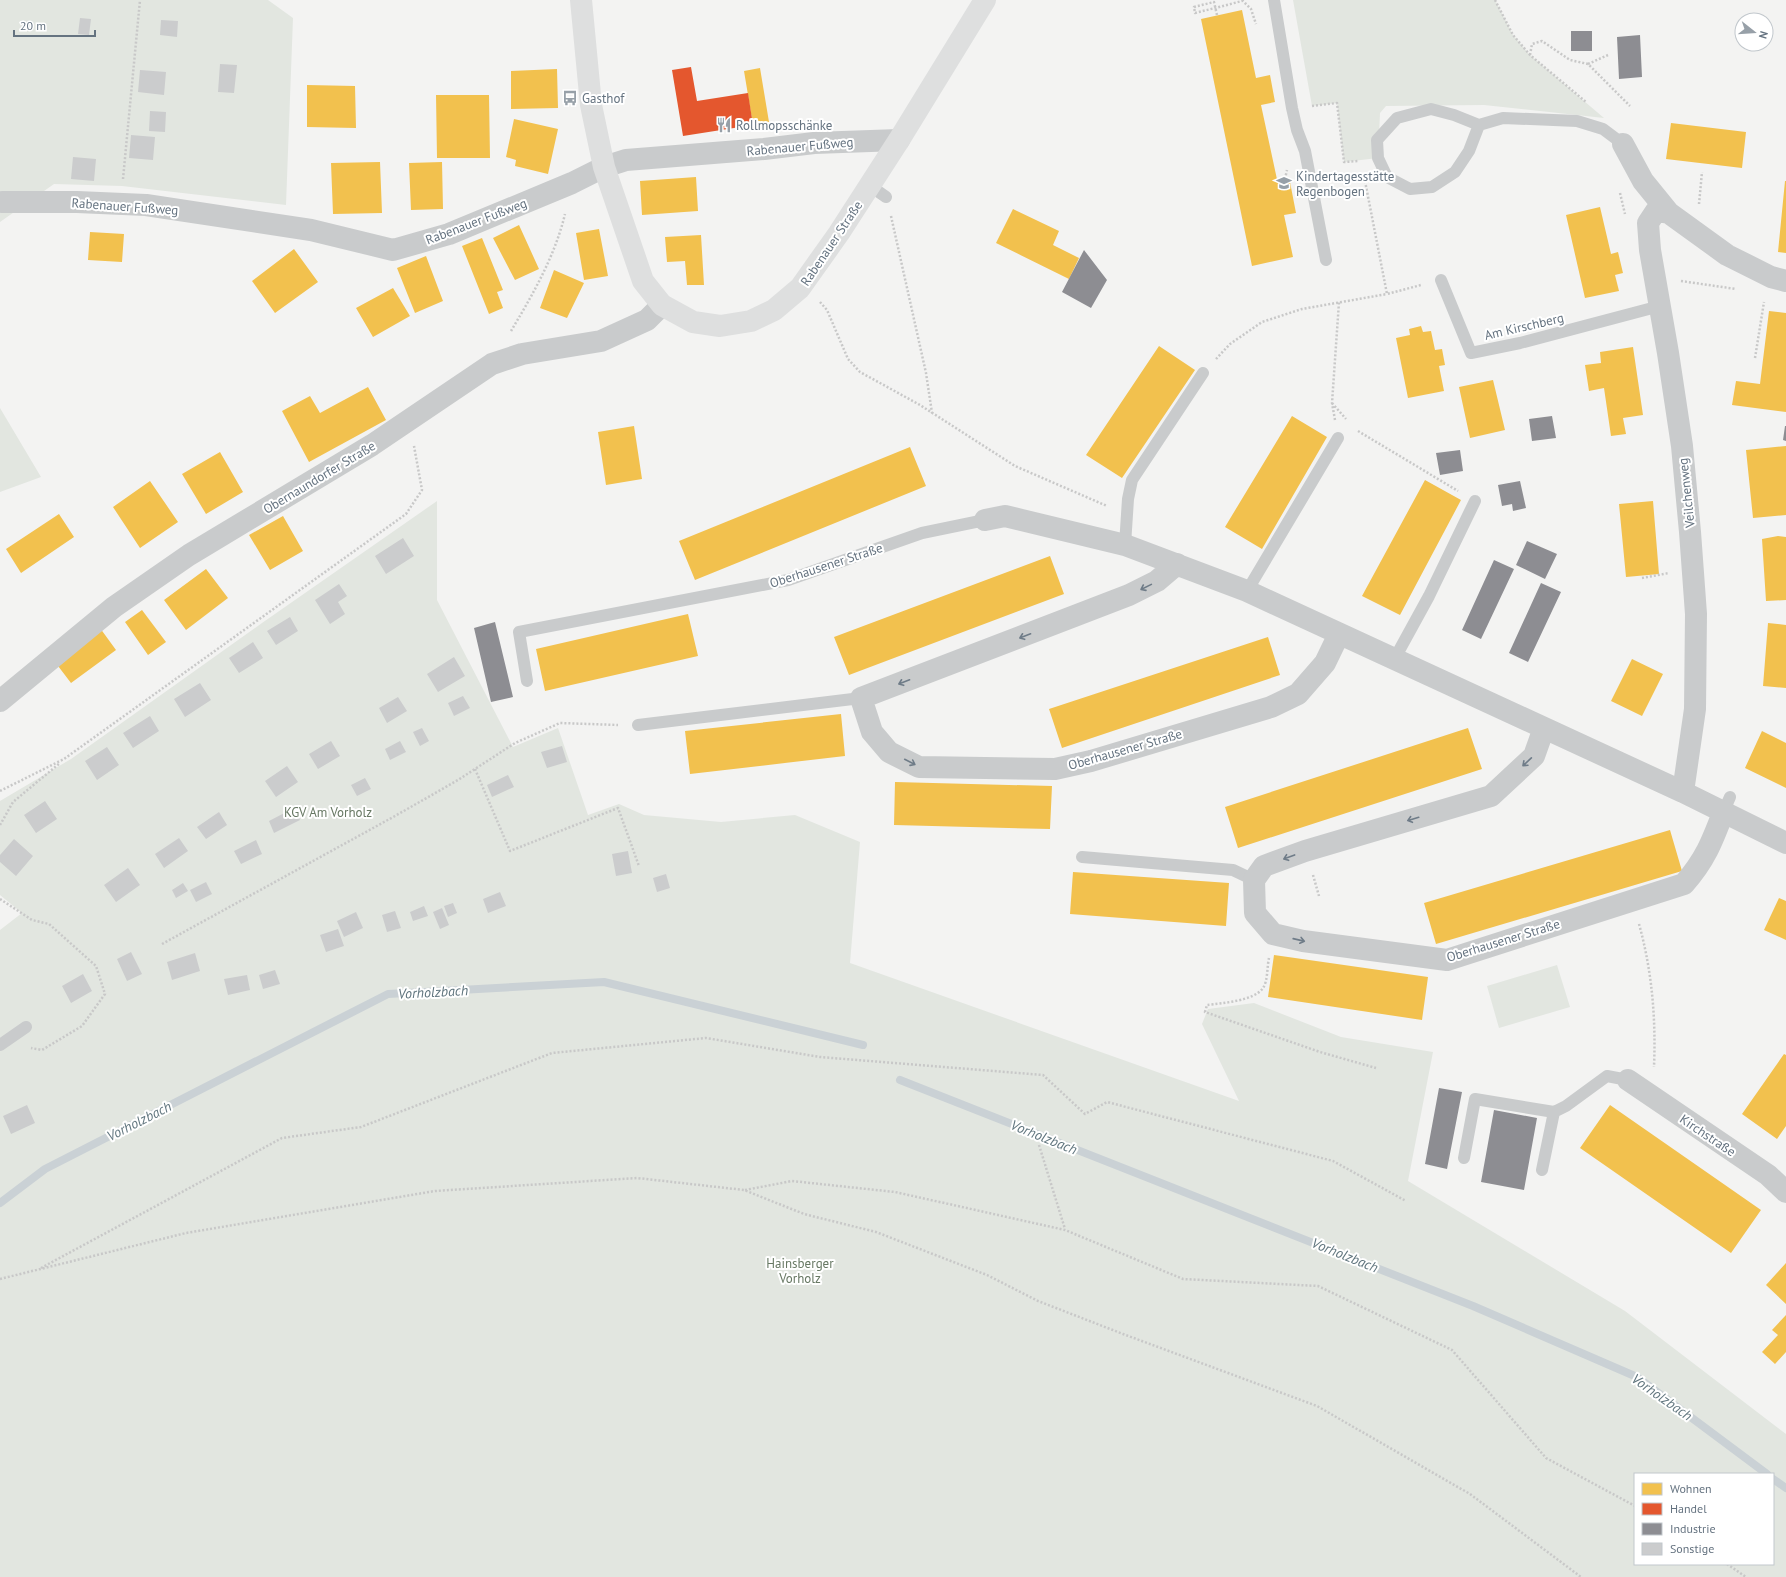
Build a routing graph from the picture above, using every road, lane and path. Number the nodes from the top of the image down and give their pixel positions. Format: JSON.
{"nodes":[{"id":1,"x":140,"y":0,"type":"edge"},
{"id":2,"x":581,"y":0,"type":"edge"},
{"id":3,"x":985,"y":0,"type":"edge"},
{"id":4,"x":1274,"y":0,"type":"edge"},
{"id":5,"x":1495,"y":0,"type":"edge"},
{"id":6,"x":1242,"y":1,"type":"edge"},
{"id":7,"x":1216,"y":8,"type":"junction"},
{"id":8,"x":1530,"y":55,"type":"junction"},
{"id":9,"x":1608,"y":55,"type":"dead end"},
{"id":10,"x":1588,"y":64,"type":"junction"},
{"id":11,"x":1586,"y":102,"type":"dead end"},
{"id":12,"x":1630,"y":106,"type":"dead end"},
{"id":13,"x":1292,"y":108,"type":"junction"},
{"id":14,"x":1479,"y":126,"type":"junction"},
{"id":15,"x":899,"y":140,"type":"junction"},
{"id":16,"x":1623,"y":144,"type":"joint"},
{"id":17,"x":604,"y":167,"type":"junction"},
{"id":18,"x":1362,"y":167,"type":"dead end"},
{"id":19,"x":1288,"y":168,"type":"dead end"},
{"id":20,"x":1702,"y":172,"type":"dead end"},
{"id":21,"x":1364,"y":179,"type":"dead end"},
{"id":22,"x":572,"y":183,"type":"junction"},
{"id":23,"x":1284,"y":183,"type":"dead end"},
{"id":24,"x":878,"y":191,"type":"junction"},
{"id":25,"x":2,"y":202,"type":"dead end"},
{"id":26,"x":120,"y":204,"type":"junction"},
{"id":27,"x":1698,"y":209,"type":"dead end"},
{"id":28,"x":1669,"y":213,"type":"junction"},
{"id":29,"x":1326,"y":260,"type":"dead end"},
{"id":30,"x":1655,"y":278,"type":"junction"},
{"id":31,"x":1779,"y":279,"type":"edge"},
{"id":32,"x":1441,"y":280,"type":"joint"},
{"id":33,"x":800,"y":288,"type":"junction"},
{"id":34,"x":1742,"y":290,"type":"dead end"},
{"id":35,"x":1387,"y":294,"type":"junction"},
{"id":36,"x":1339,"y":302,"type":"junction"},
{"id":37,"x":662,"y":305,"type":"junction"},
{"id":38,"x":1660,"y":306,"type":"junction"},
{"id":39,"x":1755,"y":358,"type":"dead end"},
{"id":40,"x":492,"y":364,"type":"junction"},
{"id":41,"x":1202,"y":373,"type":"joint"},
{"id":42,"x":1332,"y":402,"type":"junction"},
{"id":43,"x":932,"y":413,"type":"junction"},
{"id":44,"x":405,"y":423,"type":"junction"},
{"id":45,"x":1350,"y":423,"type":"dead end"},
{"id":46,"x":1354,"y":428,"type":"dead end"},
{"id":47,"x":1338,"y":438,"type":"joint"},
{"id":48,"x":1475,"y":501,"type":"joint"},
{"id":49,"x":985,"y":520,"type":"joint"},
{"id":50,"x":1125,"y":523,"type":"junction"},
{"id":51,"x":1125,"y":545,"type":"junction"},
{"id":52,"x":1177,"y":564,"type":"junction"},
{"id":53,"x":1665,"y":574,"type":"dead end"},
{"id":54,"x":1642,"y":578,"type":"dead end"},
{"id":55,"x":1247,"y":591,"type":"junction"},
{"id":56,"x":1339,"y":634,"type":"junction"},
{"id":57,"x":1395,"y":658,"type":"junction"},
{"id":58,"x":527,"y":681,"type":"dead end"},
{"id":59,"x":861,"y":698,"type":"junction"},
{"id":60,"x":0,"y":701,"type":"edge"},
{"id":61,"x":638,"y":725,"type":"joint"},
{"id":62,"x":1544,"y":728,"type":"junction"},
{"id":63,"x":64,"y":759,"type":"junction"},
{"id":64,"x":475,"y":769,"type":"junction"},
{"id":65,"x":0,"y":791,"type":"edge"},
{"id":66,"x":1683,"y":792,"type":"junction"},
{"id":67,"x":1726,"y":805,"type":"junction"},
{"id":68,"x":0,"y":825,"type":"edge"},
{"id":69,"x":1786,"y":843,"type":"edge"},
{"id":70,"x":1082,"y":857,"type":"dead end"},
{"id":71,"x":639,"y":866,"type":"dead end"},
{"id":72,"x":1254,"y":880,"type":"junction"},
{"id":73,"x":1315,"y":880,"type":"dead end"},
{"id":74,"x":1319,"y":896,"type":"dead end"},
{"id":75,"x":0,"y":899,"type":"edge"},
{"id":76,"x":1632,"y":901,"type":"junction"},
{"id":77,"x":1273,"y":934,"type":"junction"},
{"id":78,"x":162,"y":944,"type":"dead end"},
{"id":79,"x":26,"y":1028,"type":"dead end"},
{"id":80,"x":1,"y":1044,"type":"edge"},
{"id":81,"x":1376,"y":1068,"type":"dead end"},
{"id":82,"x":1654,"y":1069,"type":"dead end"},
{"id":83,"x":1628,"y":1080,"type":"joint"},
{"id":84,"x":1554,"y":1112,"type":"junction"},
{"id":85,"x":1039,"y":1145,"type":"dead end"},
{"id":86,"x":1464,"y":1158,"type":"dead end"},
{"id":87,"x":1542,"y":1170,"type":"dead end"},
{"id":88,"x":744,"y":1190,"type":"junction"},
{"id":89,"x":1786,"y":1192,"type":"edge"},
{"id":90,"x":1406,"y":1201,"type":"dead end"},
{"id":91,"x":1065,"y":1230,"type":"junction"},
{"id":92,"x":37,"y":1270,"type":"junction"},
{"id":93,"x":0,"y":1279,"type":"edge"},
{"id":94,"x":1634,"y":1505,"type":"edge"},
{"id":95,"x":1728,"y":1565,"type":"edge"},
{"id":96,"x":1581,"y":1577,"type":"edge"},
{"id":97,"x":1746,"y":1577,"type":"edge"}],
"edges":[{"from":1,"to":26,"type":"path"},
{"from":2,"to":17,"type":"main road","name":"Rabenauer Straße"},
{"from":3,"to":15,"type":"main road","name":"Rabenauer Straße"},
{"from":4,"to":13,"type":"lane"},
{"from":5,"to":8,"type":"path"},
{"from":6,"to":7,"type":"path"},
{"from":7,"to":7,"type":"path"},
{"from":8,"to":10,"type":"path"},
{"from":8,"to":11,"type":"path"},
{"from":9,"to":10,"type":"path"},
{"from":10,"to":12,"type":"path"},
{"from":13,"to":18,"type":"path"},
{"from":13,"to":29,"type":"lane"},
{"from":14,"to":14,"type":"lane"},
{"from":14,"to":16,"type":"lane"},
{"from":15,"to":17,"type":"street","name":"Rabenauer Fußweg"},
{"from":15,"to":24,"type":"main road","name":"Rabenauer Straße"},
{"from":16,"to":28,"type":"street"},
{"from":17,"to":22,"type":"street","name":"Rabenauer Fußweg"},
{"from":17,"to":37,"type":"main road","name":"Rabenauer Straße"},
{"from":19,"to":23,"type":"path"},
{"from":20,"to":27,"type":"path"},
{"from":21,"to":35,"type":"path"},
{"from":22,"to":26,"type":"street","name":"Rabenauer Fußweg"},
{"from":22,"to":40,"type":"path"},
{"from":24,"to":33,"type":"main road","name":"Rabenauer Straße"},
{"from":24,"to":43,"type":"path"},
{"from":25,"to":26,"type":"street","name":"Rabenauer Fußweg"},
{"from":28,"to":30,"type":"street","name":"Veilchenweg"},
{"from":28,"to":31,"type":"street"},
{"from":30,"to":34,"type":"path"},
{"from":30,"to":38,"type":"street","name":"Veilchenweg"},
{"from":31,"to":39,"type":"path"},
{"from":32,"to":35,"type":"path"},
{"from":32,"to":38,"type":"lane","name":"Am Kirschberg"},
{"from":33,"to":37,"type":"main road","name":"Rabenauer Straße"},
{"from":33,"to":43,"type":"path"},
{"from":35,"to":36,"type":"path"},
{"from":36,"to":41,"type":"path"},
{"from":36,"to":42,"type":"path"},
{"from":37,"to":40,"type":"street","name":"Obernaundorfer Straße"},
{"from":38,"to":66,"type":"street","name":"Veilchenweg"},
{"from":40,"to":44,"type":"street","name":"Obernaundorfer Straße"},
{"from":41,"to":50,"type":"lane"},
{"from":42,"to":45,"type":"path"},
{"from":42,"to":47,"type":"path"},
{"from":43,"to":50,"type":"path"},
{"from":44,"to":60,"type":"street","name":"Obernaundorfer Straße"},
{"from":44,"to":63,"type":"path"},
{"from":46,"to":48,"type":"path"},
{"from":47,"to":55,"type":"lane"},
{"from":48,"to":57,"type":"lane"},
{"from":49,"to":51,"type":"street","name":"Oberhausener Straße"},
{"from":49,"to":58,"type":"lane","name":"Oberhausener Straße"},
{"from":50,"to":51,"type":"lane"},
{"from":51,"to":52,"type":"street","name":"Oberhausener Straße"},
{"from":52,"to":55,"type":"street","name":"Oberhausener Straße"},
{"from":52,"to":59,"type":"street","one_way":true},
{"from":53,"to":54,"type":"path"},
{"from":55,"to":56,"type":"street","name":"Oberhausener Straße"},
{"from":56,"to":57,"type":"street","name":"Oberhausener Straße"},
{"from":59,"to":56,"type":"street","name":"Oberhausener Straße","one_way":true},
{"from":57,"to":62,"type":"street","name":"Oberhausener Straße"},
{"from":59,"to":61,"type":"lane"},
{"from":61,"to":64,"type":"path"},
{"from":62,"to":66,"type":"street","name":"Oberhausener Straße"},
{"from":62,"to":72,"type":"street","one_way":true},
{"from":63,"to":65,"type":"path"},
{"from":63,"to":68,"type":"path"},
{"from":64,"to":71,"type":"path"},
{"from":64,"to":78,"type":"path"},
{"from":66,"to":67,"type":"street","name":"Oberhausener Straße"},
{"from":67,"to":69,"type":"street","name":"Oberhausener Straße"},
{"from":67,"to":76,"type":"street","name":"Oberhausener Straße"},
{"from":70,"to":72,"type":"lane"},
{"from":72,"to":77,"type":"street"},
{"from":73,"to":74,"type":"path"},
{"from":75,"to":80,"type":"path"},
{"from":77,"to":76,"type":"street","name":"Oberhausener Straße","one_way":true},
{"from":76,"to":82,"type":"path"},
{"from":77,"to":81,"type":"path"},
{"from":79,"to":80,"type":"lane"},
{"from":83,"to":84,"type":"lane"},
{"from":83,"to":89,"type":"street","name":"Kirchstraße"},
{"from":84,"to":86,"type":"lane"},
{"from":84,"to":87,"type":"lane"},
{"from":85,"to":91,"type":"path"},
{"from":88,"to":91,"type":"path"},
{"from":88,"to":92,"type":"path"},
{"from":88,"to":96,"type":"path"},
{"from":90,"to":92,"type":"path"},
{"from":91,"to":94,"type":"path"},
{"from":92,"to":93,"type":"path"},
{"from":95,"to":97,"type":"path"}]}
